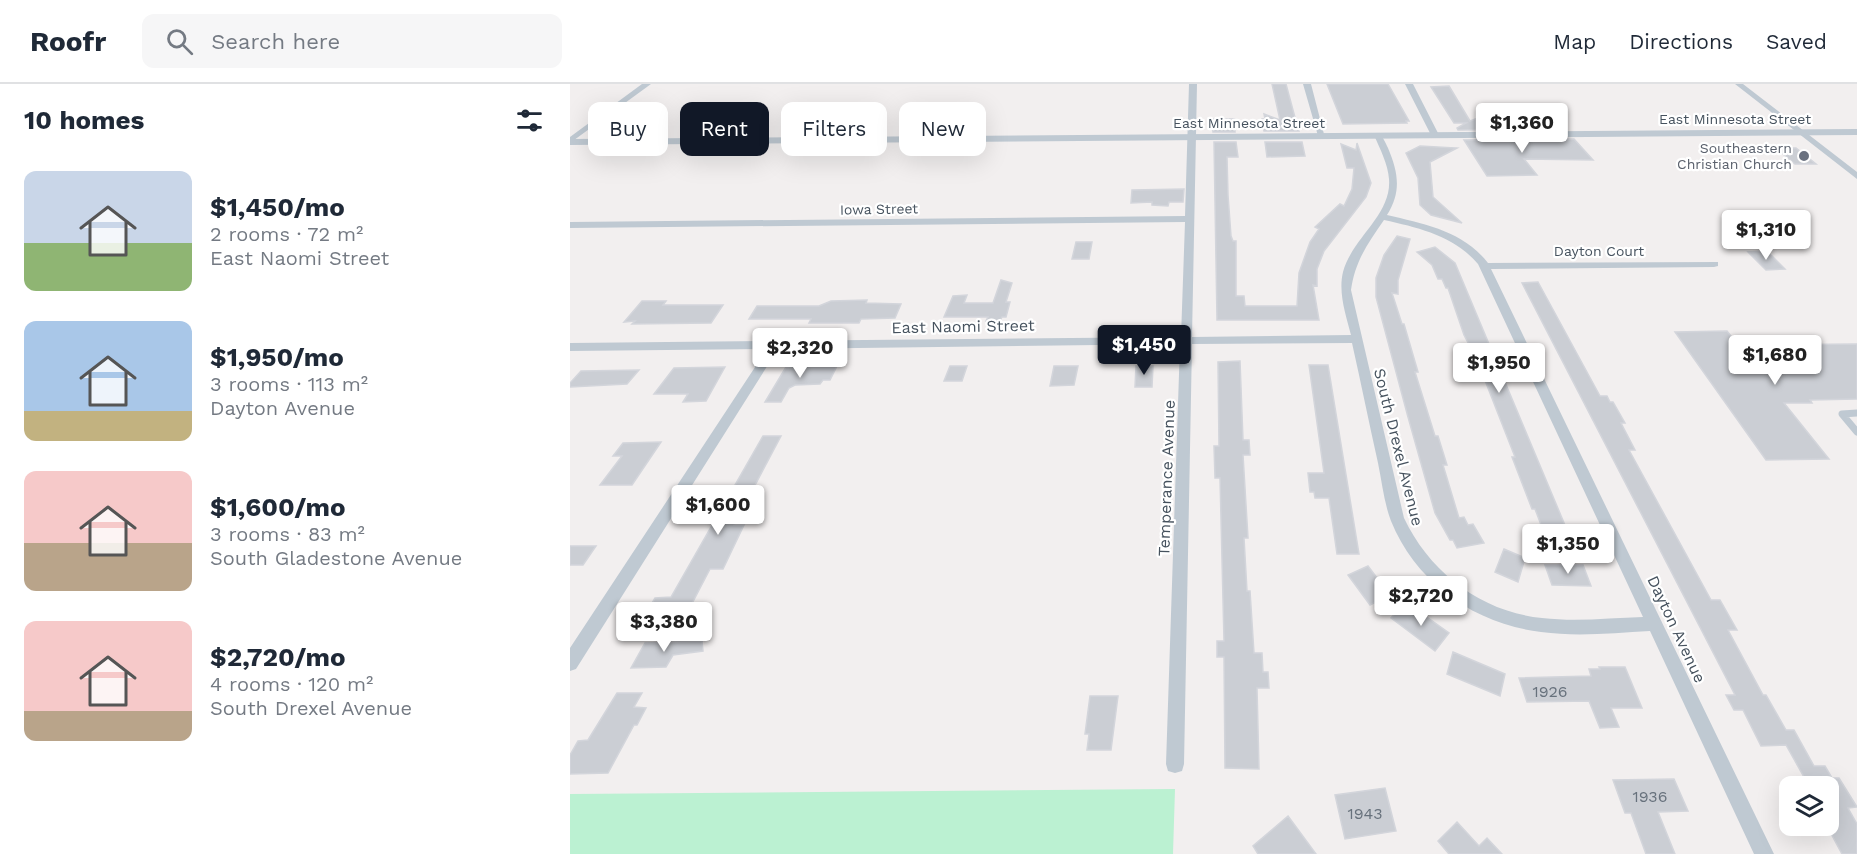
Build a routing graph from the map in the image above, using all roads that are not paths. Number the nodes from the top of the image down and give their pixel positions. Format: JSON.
{"nodes":[{"id":1,"x":647,"y":84,"type":"edge"},
{"id":2,"x":1193,"y":84,"type":"edge"},
{"id":3,"x":1307,"y":84,"type":"edge"},
{"id":4,"x":1409,"y":84,"type":"edge"},
{"id":5,"x":1739,"y":84,"type":"edge"},
{"id":6,"x":1801,"y":132,"type":"junction"},
{"id":7,"x":1857,"y":132,"type":"edge"},
{"id":8,"x":1378,"y":135,"type":"junction"},
{"id":9,"x":1435,"y":135,"type":"junction"},
{"id":10,"x":1322,"y":136,"type":"junction"},
{"id":11,"x":1191,"y":137,"type":"junction"},
{"id":12,"x":570,"y":142,"type":"edge"},
{"id":13,"x":1857,"y":176,"type":"edge"},
{"id":14,"x":1381,"y":216,"type":"junction"},
{"id":15,"x":1189,"y":219,"type":"junction"},
{"id":16,"x":570,"y":225,"type":"edge"},
{"id":17,"x":1714,"y":264,"type":"dead end"},
{"id":18,"x":1485,"y":266,"type":"junction"},
{"id":19,"x":1356,"y":339,"type":"junction"},
{"id":20,"x":1186,"y":340,"type":"junction"},
{"id":21,"x":775,"y":345,"type":"junction"},
{"id":22,"x":570,"y":346,"type":"edge"},
{"id":23,"x":1857,"y":413,"type":"edge"},
{"id":24,"x":1857,"y":432,"type":"edge"},
{"id":25,"x":1655,"y":624,"type":"junction"},
{"id":26,"x":570,"y":663,"type":"edge"},
{"id":27,"x":1175,"y":764,"type":"dead end"},
{"id":28,"x":1764,"y":854,"type":"edge"}],
"edges":[{"from":1,"to":12,"type":"street"},
{"from":2,"to":11,"type":"street","name":"Temperance Avenue"},
{"from":3,"to":10,"type":"street"},
{"from":4,"to":9,"type":"street"},
{"from":5,"to":6,"type":"street"},
{"from":6,"to":7,"type":"street","name":"East Minnesota Street"},
{"from":6,"to":9,"type":"street","name":"East Minnesota Street"},
{"from":6,"to":13,"type":"street"},
{"from":8,"to":9,"type":"street","name":"East Minnesota Street"},
{"from":8,"to":10,"type":"street","name":"East Minnesota Street"},
{"from":8,"to":14,"type":"street","name":"South Drexel Avenue"},
{"from":10,"to":11,"type":"street","name":"East Minnesota Street"},
{"from":11,"to":12,"type":"street","name":"East Minnesota Street"},
{"from":11,"to":15,"type":"street","name":"Temperance Avenue"},
{"from":14,"to":18,"type":"street","name":"Dayton Avenue"},
{"from":14,"to":19,"type":"street","name":"South Drexel Avenue"},
{"from":15,"to":16,"type":"street","name":"Iowa Street"},
{"from":15,"to":20,"type":"street","name":"Temperance Avenue"},
{"from":17,"to":18,"type":"street","name":"Dayton Court"},
{"from":18,"to":25,"type":"street","name":"Dayton Avenue"},
{"from":19,"to":20,"type":"street","name":"East Naomi Street"},
{"from":19,"to":25,"type":"street","name":"South Drexel Avenue"},
{"from":20,"to":21,"type":"street","name":"East Naomi Street"},
{"from":20,"to":27,"type":"street","name":"Temperance Avenue"},
{"from":21,"to":22,"type":"street","name":"East Naomi Street"},
{"from":21,"to":26,"type":"street"},
{"from":23,"to":24,"type":"lane"},
{"from":25,"to":28,"type":"street","name":"Dayton Avenue"}]}
